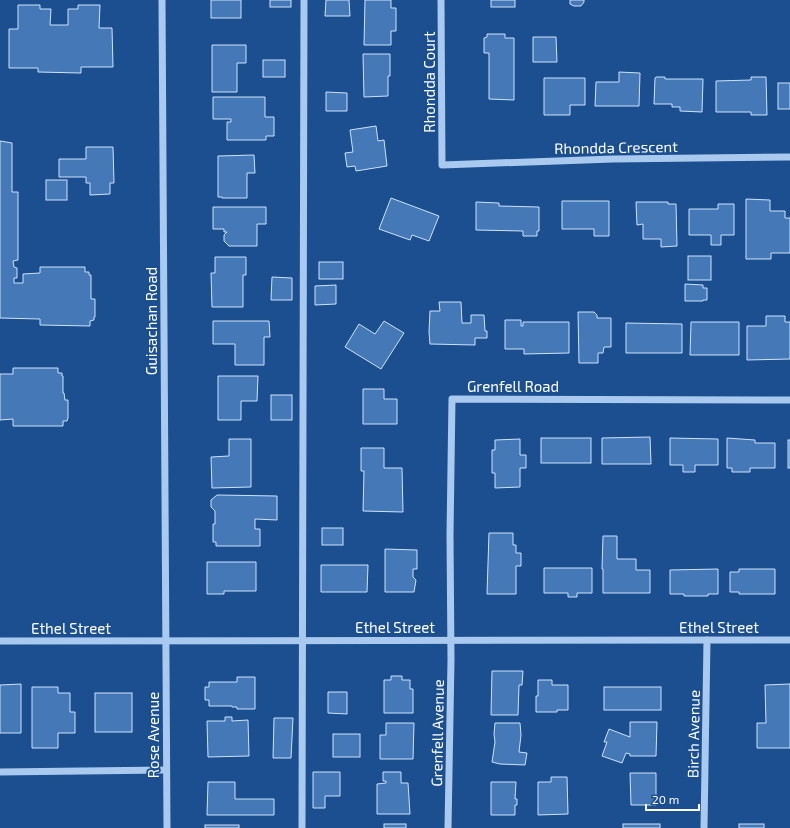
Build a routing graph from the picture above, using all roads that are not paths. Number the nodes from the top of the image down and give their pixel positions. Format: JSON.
{"nodes":[{"id":1,"x":162,"y":0,"type":"edge"},
{"id":2,"x":304,"y":0,"type":"edge"},
{"id":3,"x":441,"y":0,"type":"edge"},
{"id":4,"x":790,"y":157,"type":"edge"},
{"id":5,"x":442,"y":165,"type":"joint"},
{"id":6,"x":790,"y":400,"type":"edge"},
{"id":7,"x":303,"y":640,"type":"junction"},
{"id":8,"x":451,"y":640,"type":"junction"},
{"id":9,"x":707,"y":640,"type":"junction"},
{"id":10,"x":790,"y":640,"type":"edge"},
{"id":11,"x":0,"y":641,"type":"edge"},
{"id":12,"x":166,"y":641,"type":"junction"},
{"id":13,"x":166,"y":770,"type":"junction"},
{"id":14,"x":0,"y":772,"type":"edge"},
{"id":15,"x":167,"y":828,"type":"edge"},
{"id":16,"x":302,"y":828,"type":"edge"},
{"id":17,"x":448,"y":828,"type":"edge"},
{"id":18,"x":704,"y":828,"type":"edge"}],
"edges":[{"from":1,"to":12,"type":"street","name":"Guisachan Road"},
{"from":2,"to":7,"type":"street"},
{"from":3,"to":5,"type":"street","name":"Rhondda Court"},
{"from":4,"to":5,"type":"street","name":"Rhondda Crescent"},
{"from":6,"to":8,"type":"street","name":"Grenfell Road"},
{"from":7,"to":8,"type":"street","name":"Ethel Street"},
{"from":7,"to":12,"type":"street","name":"Ethel Street"},
{"from":7,"to":16,"type":"street"},
{"from":8,"to":9,"type":"street","name":"Ethel Street"},
{"from":8,"to":17,"type":"street","name":"Grenfell Avenue"},
{"from":9,"to":10,"type":"street","name":"Ethel Street"},
{"from":9,"to":18,"type":"street","name":"Birch Avenue"},
{"from":11,"to":12,"type":"street","name":"Ethel Street"},
{"from":12,"to":13,"type":"street","name":"Rose Avenue"},
{"from":13,"to":14,"type":"street"},
{"from":13,"to":15,"type":"street","name":"Rose Avenue"}]}
